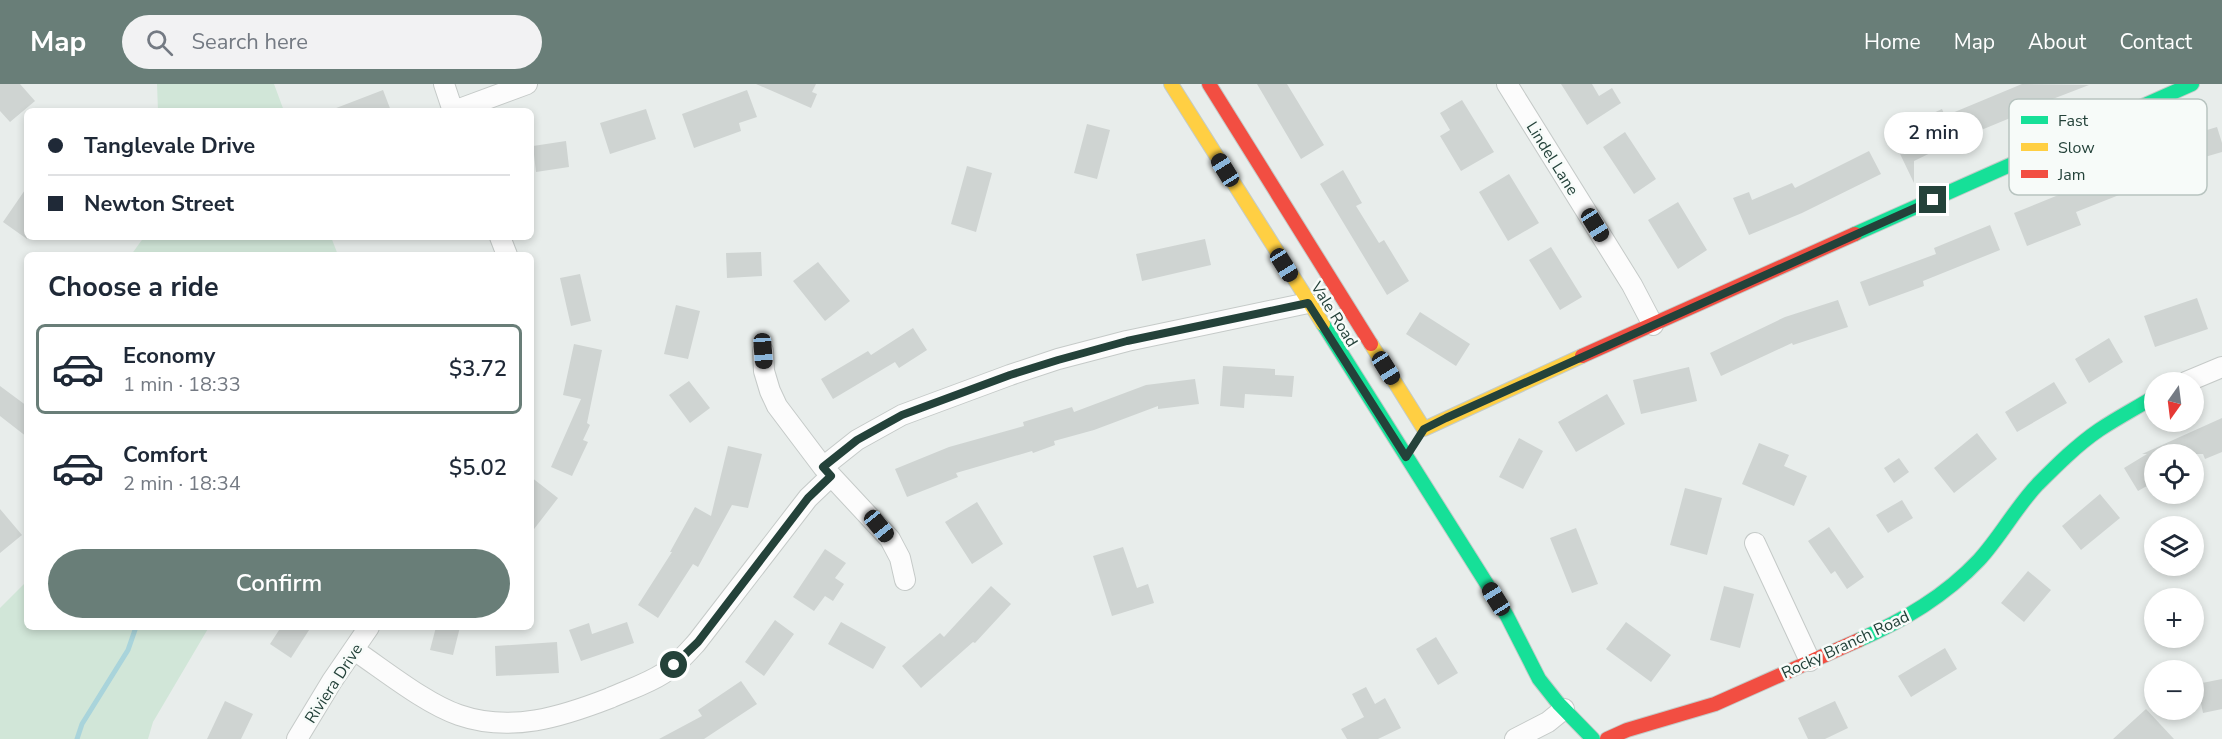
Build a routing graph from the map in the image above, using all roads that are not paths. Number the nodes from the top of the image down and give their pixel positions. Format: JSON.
{"nodes":[{"id":1,"x":444,"y":84,"type":"edge"},
{"id":2,"x":527,"y":84,"type":"edge"},
{"id":3,"x":1171,"y":84,"type":"edge"},
{"id":4,"x":1209,"y":84,"type":"edge"},
{"id":5,"x":1507,"y":84,"type":"edge"},
{"id":6,"x":2192,"y":84,"type":"edge"},
{"id":7,"x":2158,"y":99,"type":"edge"},
{"id":8,"x":452,"y":108,"type":"edge"},
{"id":9,"x":461,"y":108,"type":"edge"},
{"id":10,"x":2009,"y":166,"type":"edge"},
{"id":11,"x":1308,"y":303,"type":"junction"},
{"id":12,"x":1653,"y":325,"type":"junction"},
{"id":13,"x":763,"y":351,"type":"dead end"},
{"id":14,"x":2222,"y":367,"type":"edge"},
{"id":15,"x":2204,"y":374,"type":"edge"},
{"id":16,"x":2144,"y":403,"type":"edge"},
{"id":17,"x":1424,"y":429,"type":"junction"},
{"id":18,"x":1390,"y":432,"type":"junction"},
{"id":19,"x":1406,"y":457,"type":"junction"},
{"id":20,"x":827,"y":472,"type":"junction"},
{"id":21,"x":1755,"y":543,"type":"dead end"},
{"id":22,"x":905,"y":580,"type":"dead end"},
{"id":23,"x":367,"y":630,"type":"edge"},
{"id":24,"x":354,"y":650,"type":"junction"},
{"id":25,"x":1810,"y":661,"type":"junction"},
{"id":26,"x":1564,"y":709,"type":"junction"},
{"id":27,"x":297,"y":739,"type":"edge"},
{"id":28,"x":1515,"y":739,"type":"edge"},
{"id":29,"x":1593,"y":739,"type":"edge"},
{"id":30,"x":1607,"y":739,"type":"edge"}],
"edges":[{"from":1,"to":8,"type":"street"},
{"from":2,"to":9,"type":"street"},
{"from":3,"to":11,"type":"street","name":"Vale Road"},
{"from":4,"to":17,"type":"street"},
{"from":5,"to":12,"type":"street","name":"Lindel Lane"},
{"from":6,"to":7,"type":"street"},
{"from":10,"to":12,"type":"street"},
{"from":11,"to":18,"type":"street","name":"Vale Road"},
{"from":11,"to":20,"type":"street"},
{"from":12,"to":17,"type":"street"},
{"from":13,"to":20,"type":"street"},
{"from":14,"to":15,"type":"street"},
{"from":16,"to":25,"type":"street","name":"Rocky Branch Road"},
{"from":17,"to":18,"type":"street"},
{"from":17,"to":19,"type":"street"},
{"from":18,"to":19,"type":"street","name":"Vale Road"},
{"from":19,"to":26,"type":"street","name":"Vale Road"},
{"from":20,"to":22,"type":"street"},
{"from":20,"to":24,"type":"street"},
{"from":21,"to":25,"type":"street"},
{"from":23,"to":24,"type":"street","name":"Riviera Drive"},
{"from":24,"to":27,"type":"street","name":"Riviera Drive"},
{"from":25,"to":30,"type":"street","name":"Rocky Branch Road"},
{"from":26,"to":28,"type":"street"},
{"from":26,"to":29,"type":"street","name":"Vale Road"}]}
